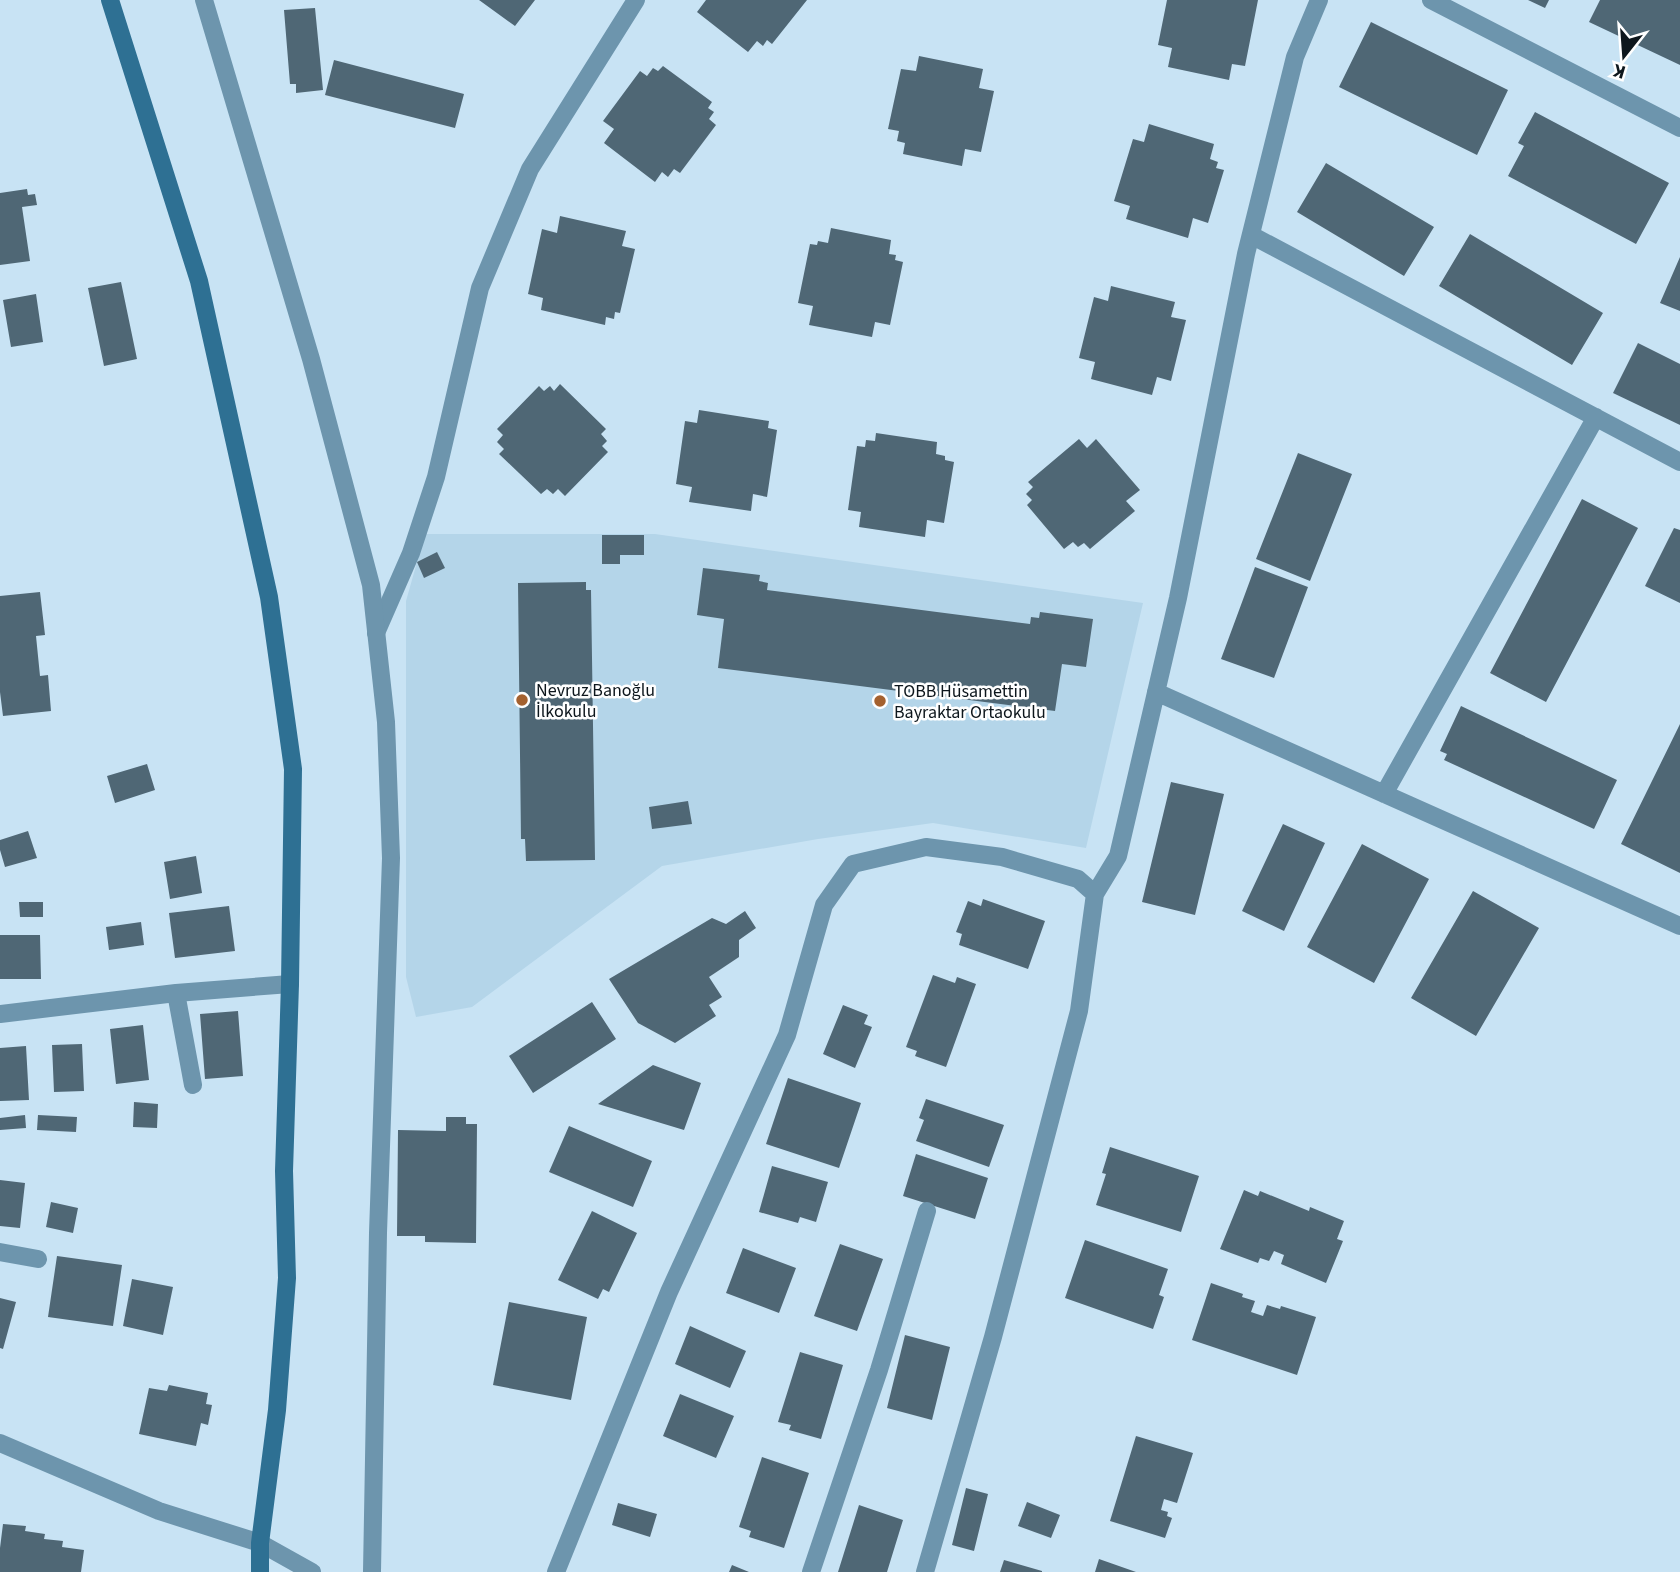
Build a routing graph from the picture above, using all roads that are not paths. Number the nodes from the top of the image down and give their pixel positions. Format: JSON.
{"nodes":[{"id":1,"x":110,"y":0,"type":"edge"},
{"id":2,"x":205,"y":0,"type":"edge"},
{"id":3,"x":636,"y":0,"type":"edge"},
{"id":4,"x":1319,"y":0,"type":"edge"},
{"id":5,"x":1431,"y":0,"type":"edge"},
{"id":6,"x":1680,"y":128,"type":"edge"},
{"id":7,"x":1251,"y":235,"type":"junction"},
{"id":8,"x":1596,"y":417,"type":"junction"},
{"id":9,"x":1680,"y":462,"type":"edge"},
{"id":10,"x":376,"y":633,"type":"junction"},
{"id":11,"x":1156,"y":692,"type":"junction"},
{"id":12,"x":1384,"y":794,"type":"junction"},
{"id":13,"x":1095,"y":894,"type":"junction"},
{"id":14,"x":1680,"y":926,"type":"edge"},
{"id":15,"x":290,"y":984,"type":"junction"},
{"id":16,"x":176,"y":993,"type":"junction"},
{"id":17,"x":0,"y":1014,"type":"edge"},
{"id":18,"x":193,"y":1085,"type":"dead end"},
{"id":19,"x":927,"y":1211,"type":"dead end"},
{"id":20,"x":0,"y":1252,"type":"edge"},
{"id":21,"x":37,"y":1259,"type":"dead end"},
{"id":22,"x":0,"y":1443,"type":"edge"},
{"id":23,"x":260,"y":1543,"type":"junction"},
{"id":24,"x":260,"y":1572,"type":"edge"},
{"id":25,"x":312,"y":1572,"type":"edge"},
{"id":26,"x":372,"y":1572,"type":"edge"},
{"id":27,"x":556,"y":1572,"type":"edge"},
{"id":28,"x":811,"y":1572,"type":"edge"},
{"id":29,"x":925,"y":1572,"type":"edge"}],
"edges":[{"from":1,"to":15,"type":"main road"},
{"from":2,"to":10,"type":"street"},
{"from":3,"to":10,"type":"street"},
{"from":4,"to":7,"type":"street"},
{"from":5,"to":6,"type":"street"},
{"from":7,"to":8,"type":"street"},
{"from":7,"to":11,"type":"street"},
{"from":8,"to":9,"type":"street"},
{"from":8,"to":12,"type":"street"},
{"from":10,"to":26,"type":"street"},
{"from":11,"to":12,"type":"street"},
{"from":11,"to":13,"type":"street"},
{"from":12,"to":14,"type":"street"},
{"from":13,"to":27,"type":"street"},
{"from":13,"to":29,"type":"street"},
{"from":15,"to":16,"type":"street"},
{"from":15,"to":23,"type":"main road"},
{"from":16,"to":17,"type":"street"},
{"from":16,"to":18,"type":"street"},
{"from":19,"to":28,"type":"street"},
{"from":20,"to":21,"type":"street"},
{"from":22,"to":23,"type":"street"},
{"from":23,"to":24,"type":"main road"},
{"from":23,"to":25,"type":"street"}]}
